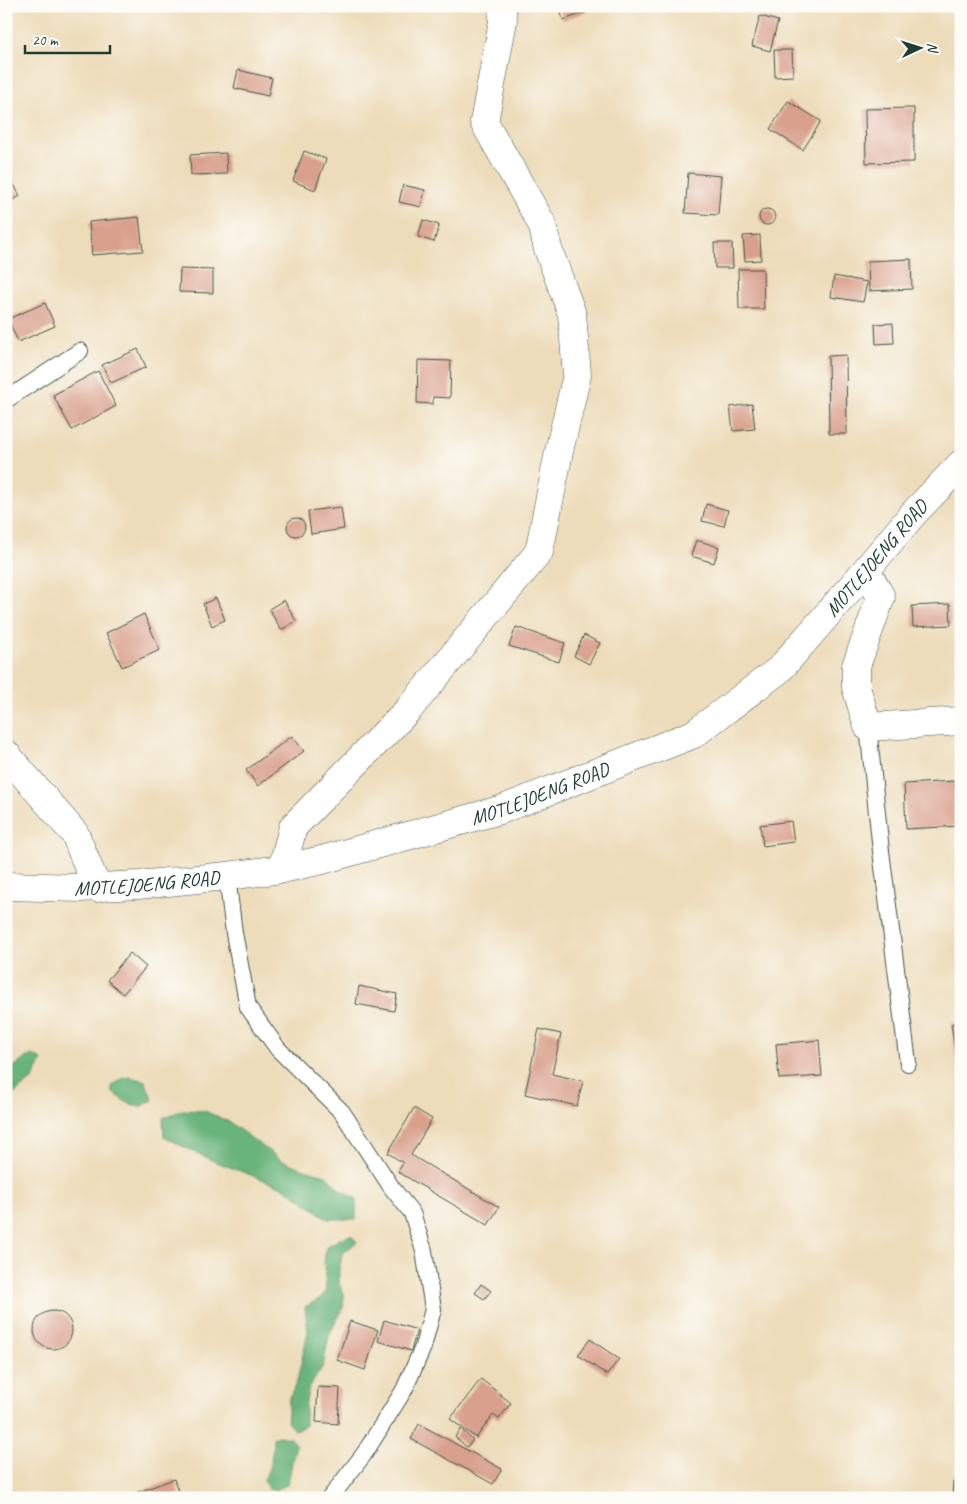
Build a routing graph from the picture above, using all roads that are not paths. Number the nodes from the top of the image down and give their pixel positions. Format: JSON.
{"nodes":[{"id":1,"x":502,"y":6,"type":"edge"},
{"id":2,"x":80,"y":351,"type":"dead end"},
{"id":3,"x":6,"y":400,"type":"edge"},
{"id":4,"x":961,"y":464,"type":"edge"},
{"id":5,"x":866,"y":570,"type":"junction"},
{"id":6,"x":961,"y":721,"type":"edge"},
{"id":7,"x":868,"y":727,"type":"junction"},
{"id":8,"x":6,"y":754,"type":"edge"},
{"id":9,"x":282,"y":869,"type":"junction"},
{"id":10,"x":226,"y":876,"type":"junction"},
{"id":11,"x":6,"y":886,"type":"edge"},
{"id":12,"x":97,"y":888,"type":"junction"},
{"id":13,"x":908,"y":1063,"type":"dead end"},
{"id":14,"x":330,"y":1498,"type":"edge"}],
"edges":[{"from":1,"to":9,"type":"street"},
{"from":2,"to":3,"type":"lane"},
{"from":4,"to":5,"type":"street","name":"MOTLEJOENG ROAD"},
{"from":5,"to":7,"type":"street"},
{"from":5,"to":9,"type":"street","name":"MOTLEJOENG ROAD"},
{"from":6,"to":7,"type":"street"},
{"from":7,"to":13,"type":"lane"},
{"from":8,"to":12,"type":"street"},
{"from":9,"to":10,"type":"street","name":"MOTLEJOENG ROAD"},
{"from":10,"to":12,"type":"street","name":"MOTLEJOENG ROAD"},
{"from":10,"to":14,"type":"lane"},
{"from":11,"to":12,"type":"street","name":"MOTLEJOENG ROAD"}]}
